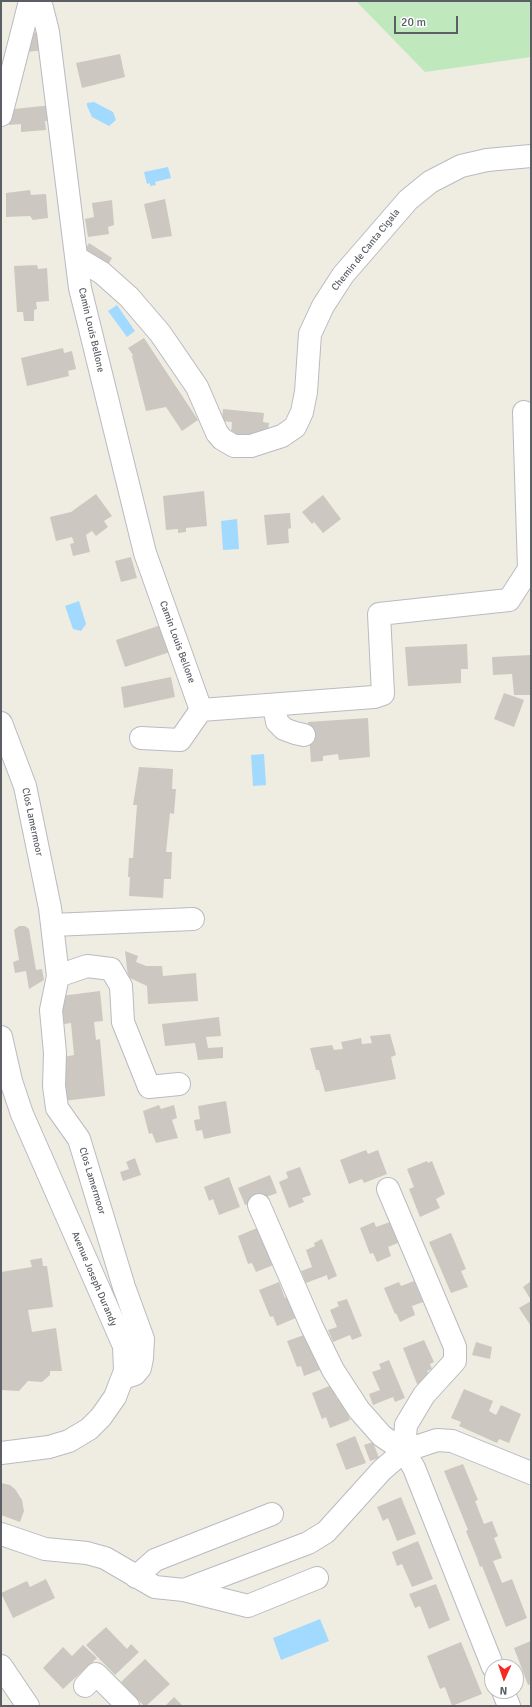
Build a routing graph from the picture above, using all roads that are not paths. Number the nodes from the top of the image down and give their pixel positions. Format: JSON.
{"nodes":[{"id":1,"x":30,"y":1,"type":"edge"},
{"id":2,"x":35,"y":1,"type":"edge"},
{"id":3,"x":1,"y":115,"type":"edge"},
{"id":4,"x":531,"y":156,"type":"edge"},
{"id":5,"x":76,"y":258,"type":"junction"},
{"id":6,"x":524,"y":412,"type":"dead end"},
{"id":7,"x":274,"y":705,"type":"junction"},
{"id":8,"x":201,"y":710,"type":"junction"},
{"id":9,"x":1,"y":723,"type":"edge"},
{"id":10,"x":304,"y":735,"type":"dead end"},
{"id":11,"x":141,"y":738,"type":"dead end"},
{"id":12,"x":193,"y":919,"type":"dead end"},
{"id":13,"x":52,"y":925,"type":"junction"},
{"id":14,"x":58,"y":976,"type":"junction"},
{"id":15,"x":1,"y":1037,"type":"edge"},
{"id":16,"x":179,"y":1084,"type":"dead end"},
{"id":17,"x":388,"y":1189,"type":"dead end"},
{"id":18,"x":260,"y":1205,"type":"dead end"},
{"id":19,"x":122,"y":1378,"type":"junction"},
{"id":20,"x":404,"y":1451,"type":"junction"},
{"id":21,"x":1,"y":1453,"type":"edge"},
{"id":22,"x":531,"y":1473,"type":"edge"},
{"id":23,"x":272,"y":1514,"type":"dead end"},
{"id":24,"x":1,"y":1534,"type":"edge"},
{"id":25,"x":136,"y":1577,"type":"junction"},
{"id":26,"x":317,"y":1578,"type":"dead end"},
{"id":27,"x":184,"y":1590,"type":"junction"},
{"id":28,"x":490,"y":1659,"type":"edge"},
{"id":29,"x":1,"y":1666,"type":"edge"},
{"id":30,"x":85,"y":1686,"type":"dead end"},
{"id":31,"x":28,"y":1706,"type":"edge"},
{"id":32,"x":128,"y":1706,"type":"edge"}],
"edges":[{"from":1,"to":3,"type":"street"},
{"from":2,"to":5,"type":"street","name":"Camin Louis Bellone"},
{"from":4,"to":5,"type":"street","name":"Chemin de Canta Cigala"},
{"from":5,"to":8,"type":"street","name":"Camin Louis Bellone"},
{"from":6,"to":7,"type":"street"},
{"from":7,"to":8,"type":"street"},
{"from":7,"to":10,"type":"street"},
{"from":8,"to":11,"type":"street"},
{"from":9,"to":13,"type":"street","name":"Clos Lamermoor"},
{"from":12,"to":13,"type":"street"},
{"from":13,"to":14,"type":"street","name":"Clos Lamermoor"},
{"from":14,"to":16,"type":"street"},
{"from":14,"to":19,"type":"street","name":"Clos Lamermoor"},
{"from":15,"to":19,"type":"street","name":"Avenue Joseph Durandy"},
{"from":17,"to":20,"type":"street"},
{"from":18,"to":20,"type":"street"},
{"from":19,"to":21,"type":"street","name":"Avenue Joseph Durandy"},
{"from":20,"to":22,"type":"street"},
{"from":20,"to":27,"type":"street"},
{"from":20,"to":28,"type":"street"},
{"from":23,"to":25,"type":"street"},
{"from":24,"to":25,"type":"street"},
{"from":25,"to":27,"type":"street"},
{"from":26,"to":27,"type":"street"},
{"from":29,"to":31,"type":"street"},
{"from":30,"to":32,"type":"street"}]}
